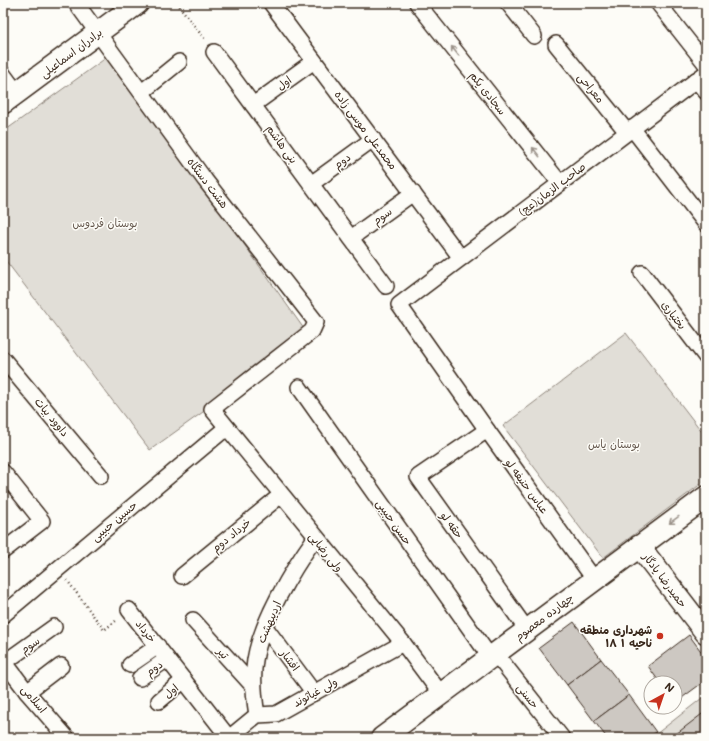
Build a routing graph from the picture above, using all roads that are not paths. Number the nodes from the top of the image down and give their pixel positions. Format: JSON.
{"nodes":[{"id":1,"x":76,"y":3,"type":"edge"},
{"id":2,"x":138,"y":3,"type":"edge"},
{"id":3,"x":271,"y":3,"type":"edge"},
{"id":4,"x":417,"y":3,"type":"edge"},
{"id":5,"x":508,"y":3,"type":"edge"},
{"id":6,"x":658,"y":3,"type":"edge"},
{"id":7,"x":98,"y":33,"type":"junction"},
{"id":8,"x":534,"y":36,"type":"dead end"},
{"id":9,"x":556,"y":44,"type":"dead end"},
{"id":10,"x":214,"y":52,"type":"road end"},
{"id":11,"x":314,"y":61,"type":"junction"},
{"id":12,"x":179,"y":62,"type":"dead end"},
{"id":13,"x":706,"y":64,"type":"edge"},
{"id":14,"x":3,"y":74,"type":"edge"},
{"id":15,"x":701,"y":76,"type":"edge"},
{"id":16,"x":142,"y":92,"type":"junction"},
{"id":17,"x":706,"y":92,"type":"edge"},
{"id":18,"x":10,"y":98,"type":"edge"},
{"id":19,"x":253,"y":105,"type":"junction"},
{"id":20,"x":630,"y":130,"type":"junction"},
{"id":21,"x":373,"y":139,"type":"junction"},
{"id":22,"x":560,"y":183,"type":"junction"},
{"id":23,"x":311,"y":184,"type":"junction"},
{"id":24,"x":413,"y":193,"type":"junction"},
{"id":25,"x":706,"y":224,"type":"edge"},
{"id":26,"x":351,"y":238,"type":"junction"},
{"id":27,"x":462,"y":258,"type":"junction"},
{"id":28,"x":642,"y":273,"type":"dead end"},
{"id":29,"x":386,"y":286,"type":"dead end"},
{"id":30,"x":399,"y":305,"type":"joint"},
{"id":31,"x":706,"y":357,"type":"edge"},
{"id":32,"x":3,"y":359,"type":"edge"},
{"id":33,"x":298,"y":387,"type":"dead end"},
{"id":34,"x":212,"y":409,"type":"joint"},
{"id":35,"x":226,"y":428,"type":"junction"},
{"id":36,"x":487,"y":430,"type":"junction"},
{"id":37,"x":3,"y":472,"type":"edge"},
{"id":38,"x":101,"y":476,"type":"dead end"},
{"id":39,"x":281,"y":495,"type":"junction"},
{"id":40,"x":706,"y":497,"type":"edge"},
{"id":41,"x":315,"y":538,"type":"junction"},
{"id":42,"x":639,"y":546,"type":"junction"},
{"id":43,"x":3,"y":551,"type":"edge"},
{"id":44,"x":182,"y":576,"type":"dead end"},
{"id":45,"x":594,"y":579,"type":"junction"},
{"id":46,"x":129,"y":610,"type":"road end"},
{"id":47,"x":3,"y":615,"type":"edge"},
{"id":48,"x":193,"y":620,"type":"dead end"},
{"id":49,"x":54,"y":627,"type":"dead end"},
{"id":50,"x":265,"y":627,"type":"junction"},
{"id":51,"x":527,"y":630,"type":"junction"},
{"id":52,"x":706,"y":633,"type":"edge"},
{"id":53,"x":402,"y":643,"type":"junction"},
{"id":54,"x":158,"y":646,"type":"junction"},
{"id":55,"x":493,"y":655,"type":"junction"},
{"id":56,"x":167,"y":659,"type":"junction"},
{"id":57,"x":4,"y":661,"type":"edge"},
{"id":58,"x":130,"y":665,"type":"dead end"},
{"id":59,"x":61,"y":666,"type":"dead end"},
{"id":60,"x":140,"y":678,"type":"dead end"},
{"id":61,"x":184,"y":680,"type":"junction"},
{"id":62,"x":253,"y":686,"type":"junction"},
{"id":63,"x":27,"y":692,"type":"junction"},
{"id":64,"x":314,"y":693,"type":"junction"},
{"id":65,"x":441,"y":694,"type":"junction"},
{"id":66,"x":159,"y":701,"type":"dead end"},
{"id":67,"x":257,"y":715,"type":"junction"},
{"id":68,"x":67,"y":738,"type":"edge"},
{"id":69,"x":229,"y":738,"type":"edge"},
{"id":70,"x":382,"y":738,"type":"edge"},
{"id":71,"x":562,"y":738,"type":"edge"}],
"edges":[{"from":1,"to":7,"type":"street","name":"هشت دستگاه"},
{"from":2,"to":7,"type":"street","name":"برادران اسماعیلی"},
{"from":3,"to":11,"type":"street","name":"محمدعلی موسی زاده"},
{"from":22,"to":4,"type":"street","name":"سجادی یکم","one_way":true},
{"from":5,"to":8,"type":"street"},
{"from":6,"to":13,"type":"street"},
{"from":7,"to":16,"type":"street","name":"هشت دستگاه"},
{"from":7,"to":18,"type":"street","name":"برادران اسماعیلی"},
{"from":9,"to":20,"type":"street","name":"معراحی"},
{"from":10,"to":19,"type":"street","name":"بنی هاشم"},
{"from":11,"to":19,"type":"street","name":"اول"},
{"from":11,"to":21,"type":"street","name":"محمدعلی موسی زاده"},
{"from":12,"to":16,"type":"street"},
{"from":14,"to":18,"type":"street"},
{"from":15,"to":17,"type":"street"},
{"from":15,"to":20,"type":"street","name":"صاحب الزمان(عج)"},
{"from":16,"to":34,"type":"street","name":"هشت دستگاه"},
{"from":19,"to":23,"type":"street","name":"بنی هاشم"},
{"from":20,"to":22,"type":"street","name":"صاحب الزمان(عج)"},
{"from":20,"to":25,"type":"street","name":"معراحی"},
{"from":21,"to":23,"type":"street","name":"دوم"},
{"from":21,"to":24,"type":"street","name":"محمدعلی موسی زاده"},
{"from":22,"to":27,"type":"street","name":"صاحب الزمان(عج)"},
{"from":23,"to":26,"type":"street","name":"بنی هاشم"},
{"from":24,"to":26,"type":"street","name":"سوم"},
{"from":24,"to":27,"type":"street","name":"محمدعلی موسی زاده"},
{"from":26,"to":29,"type":"street","name":"بنی هاشم"},
{"from":27,"to":30,"type":"street","name":"صاحب الزمان(عج)"},
{"from":28,"to":31,"type":"street","name":"بختیاری"},
{"from":30,"to":36,"type":"street","name":"عباس حنیفه لو"},
{"from":32,"to":38,"type":"street","name":"داوود بیات"},
{"from":33,"to":55,"type":"street","name":"حسن حبیبی"},
{"from":34,"to":35,"type":"street","name":"ولی رضایی"},
{"from":35,"to":39,"type":"street","name":"ولی رضایی"},
{"from":35,"to":47,"type":"street","name":"حسین حبیبی"},
{"from":36,"to":45,"type":"street","name":"عباس حنیفه لو"},
{"from":36,"to":51,"type":"street","name":"حقه لو"},
{"from":37,"to":43,"type":"street"},
{"from":39,"to":41,"type":"street","name":"ولی رضایی"},
{"from":39,"to":44,"type":"street","name":"خرداد دوم"},
{"from":40,"to":42,"type":"street","name":"چهارده معصوم","one_way":true},
{"from":41,"to":50,"type":"street","name":"اردیبهشت"},
{"from":41,"to":53,"type":"street","name":"ولی رضایی"},
{"from":42,"to":45,"type":"street","name":"چهارده معصوم"},
{"from":42,"to":52,"type":"street","name":"حمیدرضا یادگار"},
{"from":45,"to":51,"type":"street","name":"چهارده معصوم"},
{"from":46,"to":54,"type":"street","name":"خرداد"},
{"from":48,"to":62,"type":"street","name":"تیر"},
{"from":49,"to":57,"type":"street","name":"سوم"},
{"from":50,"to":62,"type":"street","name":"اردیبهشت"},
{"from":50,"to":64,"type":"street","name":"افشار"},
{"from":51,"to":55,"type":"street","name":"چهارده معصوم"},
{"from":53,"to":64,"type":"street","name":"ولی غیاثوند"},
{"from":53,"to":65,"type":"street","name":"ولی رضایی"},
{"from":54,"to":56,"type":"street","name":"خرداد"},
{"from":54,"to":58,"type":"street"},
{"from":55,"to":65,"type":"street","name":"چهارده معصوم"},
{"from":55,"to":71,"type":"street","name":"حسنی"},
{"from":56,"to":60,"type":"street","name":"دوم"},
{"from":56,"to":61,"type":"street","name":"خرداد"},
{"from":57,"to":63,"type":"street","name":"اسلامی"},
{"from":59,"to":63,"type":"street"},
{"from":61,"to":66,"type":"street","name":"اول"},
{"from":61,"to":69,"type":"street","name":"خرداد"},
{"from":62,"to":67,"type":"street","name":"اردیبهشت"},
{"from":63,"to":68,"type":"street","name":"اسلامی"},
{"from":64,"to":67,"type":"street","name":"ولی غیاثوند"},
{"from":65,"to":70,"type":"street","name":"چهارده معصوم"},
{"from":67,"to":69,"type":"street"}]}
